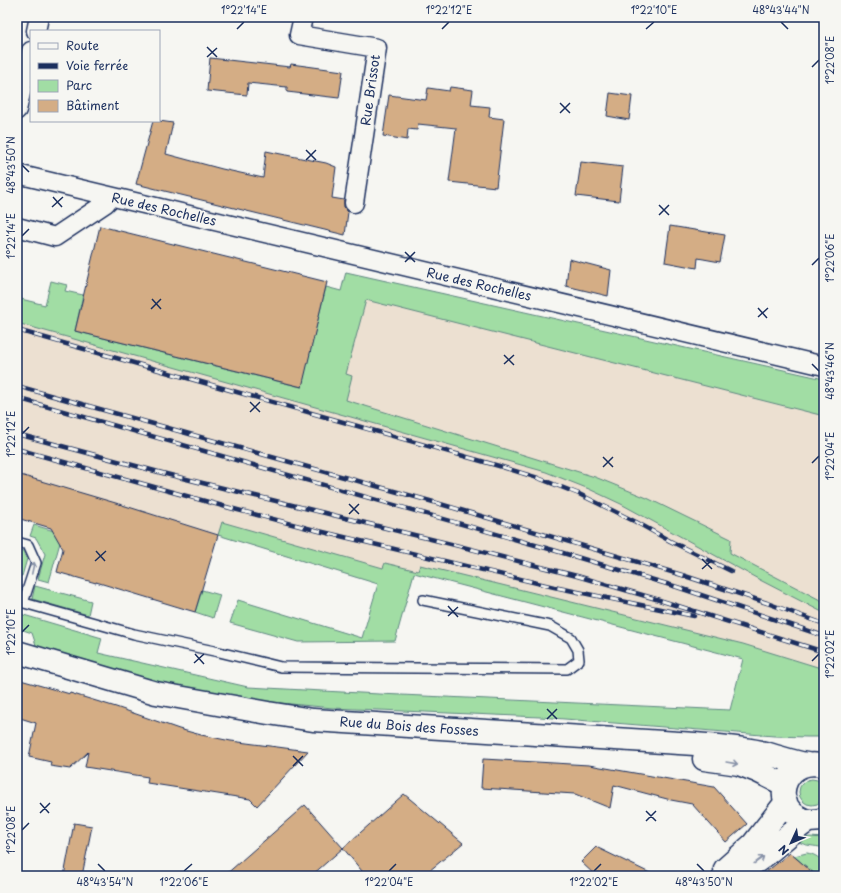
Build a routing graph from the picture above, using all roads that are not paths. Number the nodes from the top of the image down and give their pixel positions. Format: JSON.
{"nodes":[{"id":1,"x":39,"y":17,"type":"edge"},
{"id":2,"x":303,"y":17,"type":"edge"},
{"id":3,"x":36,"y":30,"type":"edge"},
{"id":4,"x":30,"y":55,"type":"edge"},
{"id":5,"x":17,"y":110,"type":"edge"},
{"id":6,"x":17,"y":174,"type":"edge"},
{"id":7,"x":106,"y":203,"type":"dead end"},
{"id":8,"x":354,"y":203,"type":"dead end"},
{"id":9,"x":17,"y":227,"type":"edge"},
{"id":10,"x":824,"y":366,"type":"edge"},
{"id":11,"x":17,"y":542,"type":"edge"},
{"id":12,"x":423,"y":600,"type":"dead end"},
{"id":13,"x":20,"y":602,"type":"edge"},
{"id":14,"x":17,"y":652,"type":"edge"},
{"id":15,"x":17,"y":661,"type":"edge"},
{"id":16,"x":819,"y":764,"type":"edge"},
{"id":17,"x":785,"y":793,"type":"junction"},
{"id":18,"x":817,"y":822,"type":"edge"},
{"id":19,"x":717,"y":876,"type":"edge"},
{"id":20,"x":724,"y":876,"type":"edge"}],
"edges":[{"from":1,"to":3,"type":"street"},
{"from":2,"to":8,"type":"street","name":"Rue Brissot"},
{"from":4,"to":5,"type":"street"},
{"from":6,"to":10,"type":"street","name":"Rue des Rochelles"},
{"from":7,"to":9,"type":"street"},
{"from":13,"to":11,"type":"lane","one_way":true},
{"from":12,"to":13,"type":"lane"},
{"from":14,"to":16,"type":"main road","name":"Rue du Bois des Fosses"},
{"from":15,"to":17,"type":"main road","name":"Rue du Bois des Fosses","one_way":true},
{"from":16,"to":17,"type":"main road"},
{"from":17,"to":18,"type":"main road"},
{"from":17,"to":19,"type":"main road"},
{"from":20,"to":18,"type":"main road","one_way":true}]}
